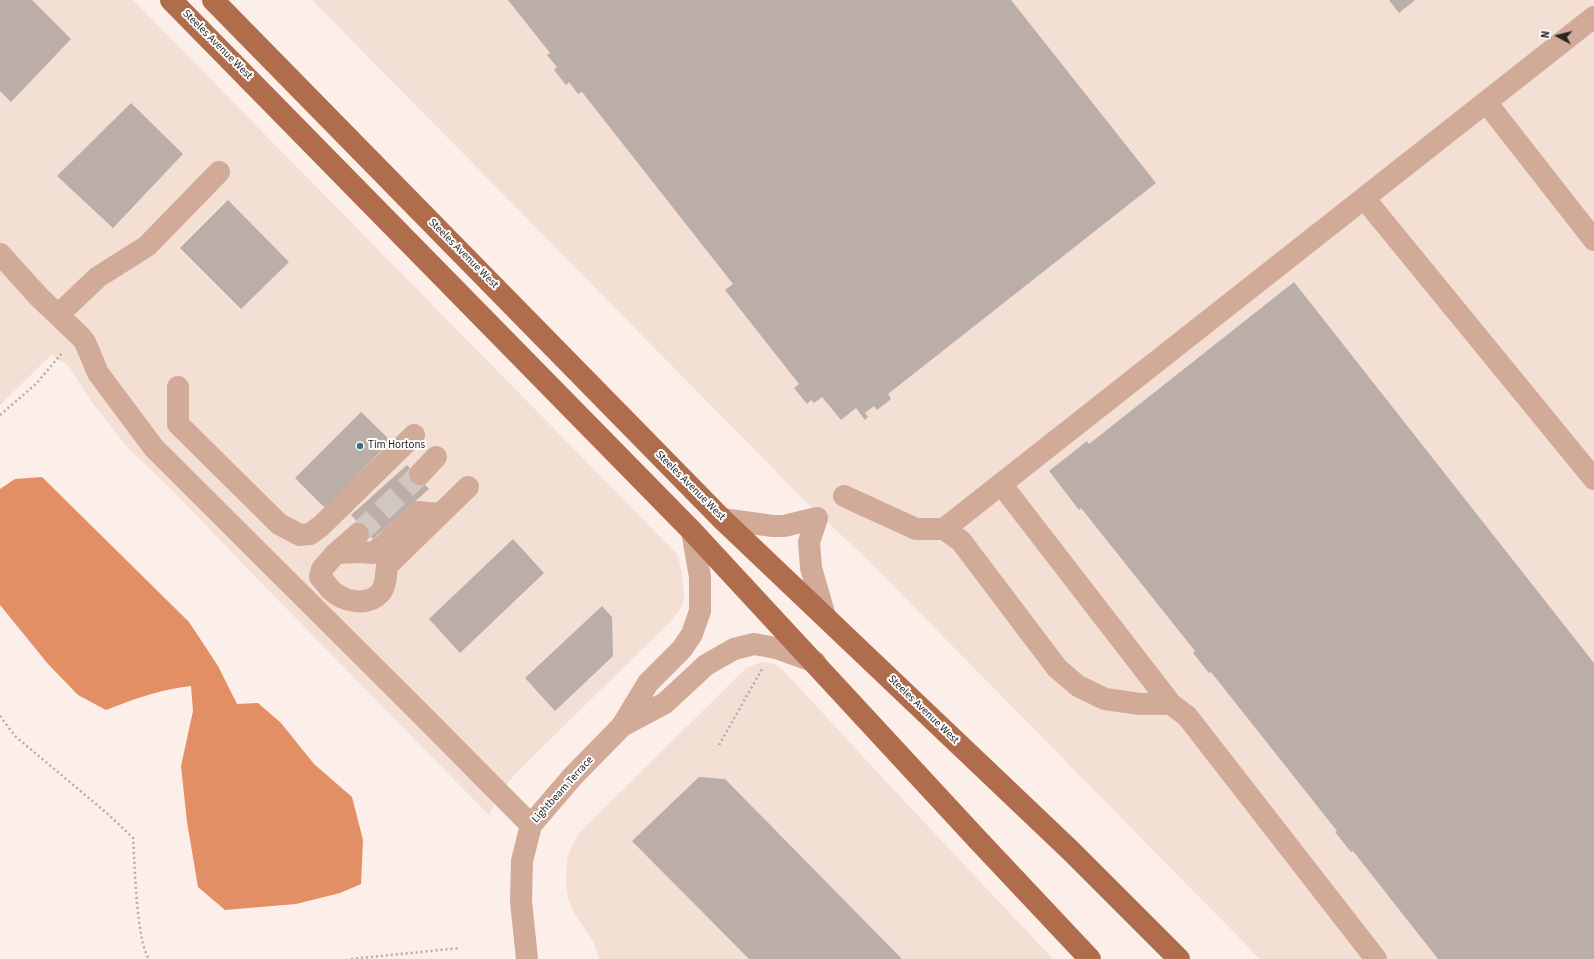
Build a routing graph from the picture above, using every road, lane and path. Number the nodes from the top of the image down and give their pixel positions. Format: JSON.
{"nodes":[{"id":1,"x":171,"y":0,"type":"edge"},
{"id":2,"x":213,"y":0,"type":"edge"},
{"id":3,"x":1594,"y":17,"type":"edge"},
{"id":4,"x":1486,"y":102,"type":"junction"},
{"id":5,"x":218,"y":172,"type":"dead end"},
{"id":6,"x":1364,"y":198,"type":"junction"},
{"id":7,"x":1594,"y":240,"type":"edge"},
{"id":8,"x":0,"y":254,"type":"edge"},
{"id":9,"x":58,"y":315,"type":"junction"},
{"id":10,"x":64,"y":352,"type":"dead end"},
{"id":11,"x":178,"y":387,"type":"dead end"},
{"id":12,"x":0,"y":415,"type":"edge"},
{"id":13,"x":414,"y":434,"type":"dead end"},
{"id":14,"x":436,"y":457,"type":"dead end"},
{"id":15,"x":420,"y":474,"type":"tunnel mouth"},
{"id":16,"x":1594,"y":479,"type":"edge"},
{"id":17,"x":1001,"y":484,"type":"junction"},
{"id":18,"x":468,"y":487,"type":"dead end"},
{"id":19,"x":844,"y":496,"type":"dead end"},
{"id":20,"x":440,"y":514,"type":"junction"},
{"id":21,"x":722,"y":518,"type":"junction"},
{"id":22,"x":944,"y":529,"type":"junction"},
{"id":23,"x":692,"y":531,"type":"junction"},
{"id":24,"x":358,"y":534,"type":"tunnel mouth"},
{"id":25,"x":336,"y":553,"type":"junction"},
{"id":26,"x":824,"y":616,"type":"junction"},
{"id":27,"x":814,"y":662,"type":"junction"},
{"id":28,"x":765,"y":664,"type":"dead end"},
{"id":29,"x":1171,"y":704,"type":"junction"},
{"id":30,"x":0,"y":716,"type":"edge"},
{"id":31,"x":622,"y":726,"type":"junction"},
{"id":32,"x":719,"y":745,"type":"dead end"},
{"id":33,"x":531,"y":825,"type":"junction"},
{"id":34,"x":460,"y":948,"type":"dead end"},
{"id":35,"x":149,"y":959,"type":"edge"},
{"id":36,"x":351,"y":959,"type":"edge"},
{"id":37,"x":527,"y":959,"type":"edge"},
{"id":38,"x":1090,"y":959,"type":"edge"},
{"id":39,"x":1179,"y":959,"type":"edge"},
{"id":40,"x":1376,"y":959,"type":"edge"}],
"edges":[{"from":1,"to":23,"type":"main road","name":"Steeles Avenue West"},
{"from":2,"to":21,"type":"main road","name":"Steeles Avenue West"},
{"from":3,"to":4,"type":"street"},
{"from":4,"to":6,"type":"street"},
{"from":4,"to":7,"type":"street"},
{"from":5,"to":9,"type":"street"},
{"from":6,"to":16,"type":"street"},
{"from":6,"to":17,"type":"street"},
{"from":8,"to":9,"type":"street"},
{"from":9,"to":33,"type":"street"},
{"from":10,"to":12,"type":"path"},
{"from":11,"to":13,"type":"street"},
{"from":14,"to":15,"type":"street"},
{"from":17,"to":22,"type":"street"},
{"from":17,"to":29,"type":"street"},
{"from":18,"to":20,"type":"street"},
{"from":19,"to":22,"type":"street"},
{"from":20,"to":25,"type":"street"},
{"from":20,"to":25,"type":"street"},
{"from":21,"to":26,"type":"main road","name":"Steeles Avenue West"},
{"from":21,"to":26,"type":"street"},
{"from":22,"to":29,"type":"street"},
{"from":23,"to":27,"type":"main road","name":"Steeles Avenue West"},
{"from":23,"to":31,"type":"street","name":"Lightbeam Terrace"},
{"from":24,"to":25,"type":"street"},
{"from":26,"to":39,"type":"main road","name":"Steeles Avenue West"},
{"from":27,"to":31,"type":"street","name":"Lightbeam Terrace"},
{"from":27,"to":38,"type":"main road","name":"Steeles Avenue West"},
{"from":28,"to":32,"type":"path"},
{"from":29,"to":40,"type":"street"},
{"from":30,"to":35,"type":"path"},
{"from":31,"to":33,"type":"street","name":"Lightbeam Terrace"},
{"from":33,"to":37,"type":"street","name":"Lightbeam Terrace"},
{"from":34,"to":36,"type":"path"}]}
